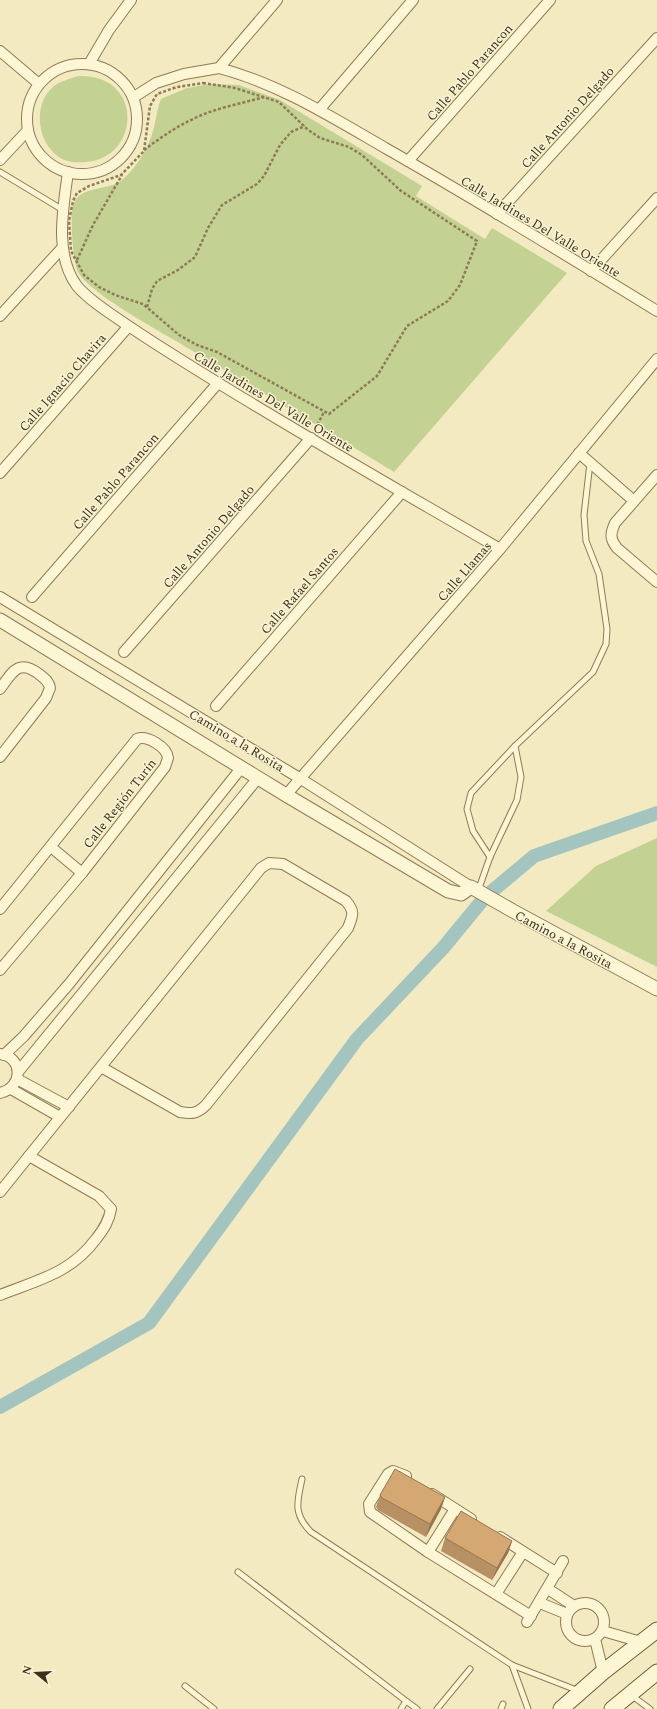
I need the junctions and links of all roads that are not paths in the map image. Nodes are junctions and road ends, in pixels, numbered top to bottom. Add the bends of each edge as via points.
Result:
1 (131, 0) edge
2 (277, 0) edge
3 (413, 0) edge
4 (550, 0) edge
5 (657, 38) edge
6 (0, 51) edge
7 (89, 64) junction
8 (219, 68) junction
9 (39, 84) junction
10 (134, 97) junction
11 (319, 110) junction
12 (28, 130) junction
13 (0, 160) edge
14 (408, 161) junction
15 (0, 172) edge
16 (68, 172) junction
17 (657, 198) edge
18 (63, 210) junction
19 (497, 214) junction
20 (62, 248) junction
21 (591, 271) junction
22 (657, 311) edge
23 (0, 316) edge
24 (128, 327) junction
25 (657, 359) edge
26 (218, 383) junction
27 (310, 438) junction
28 (579, 453) junction
29 (590, 463) junction
30 (0, 473) edge
31 (657, 475) edge
32 (402, 492) junction
33 (634, 502) junction
34 (500, 549) junction
35 (657, 582) edge
36 (0, 597) edge
37 (32, 597) dead end
38 (0, 620) edge
39 (124, 652) dead end
40 (0, 689) edge
41 (216, 706) dead end
42 (515, 746) junction
43 (0, 757) edge
44 (242, 767) junction
45 (258, 778) junction
46 (301, 779) junction
47 (286, 795) junction
48 (51, 847) junction
49 (490, 858) junction
50 (82, 873) junction
51 (479, 891) junction
52 (0, 909) edge
53 (122, 916) junction
54 (136, 928) junction
55 (0, 970) edge
56 (657, 989) edge
57 (2, 1055) edge
58 (101, 1067) junction
59 (18, 1075) junction
60 (11, 1089) junction
61 (0, 1093) edge
62 (69, 1107) junction
63 (60, 1118) junction
64 (29, 1156) junction
65 (0, 1192) edge
66 (0, 1295) edge
67 (302, 1479) dead end
68 (455, 1509) junction
69 (480, 1525) edge
70 (492, 1533) edge
71 (428, 1552) junction
72 (523, 1552) junction
73 (563, 1561) dead end
74 (238, 1572) dead end
75 (557, 1573) junction
76 (548, 1589) junction
77 (496, 1594) junction
78 (540, 1603) junction
79 (574, 1606) junction
80 (567, 1614) junction
81 (657, 1630) edge
82 (603, 1631) junction
83 (595, 1639) junction
84 (641, 1642) junction
85 (512, 1665) junction
86 (470, 1669) dead end
87 (603, 1672) junction
88 (657, 1672) edge
89 (185, 1686) dead end
90 (580, 1691) junction
91 (629, 1694) junction
92 (406, 1701) junction
93 (214, 1709) edge
94 (401, 1709) edge
95 (417, 1709) edge
96 (437, 1709) edge
97 (528, 1709) edge
98 (561, 1709) edge
99 (612, 1709) edge
100 (650, 1709) edge

1 - 7 street
2 - 8 street
3 - 11 street
4 - 14 street, Calle Pablo Parancon
5 - 19 street, Calle Antonio Delgado
6 - 9 street
7 - 9 street via 75,64 62,68 49,74
7 - 10 street via 103,67 116,74
8 - 10 street via 184,74 156,83
8 - 11 street, Calle Jardines Del Valle Oriente via 244,74
9 - 12 street via 31,98 27,114
10 - 16 street via 138,115 136,132 129,148 118,162 103,170 86,174
11 - 14 street, Calle Jardines Del Valle Oriente
12 - 13 street
12 - 16 street via 41,156 52,165
14 - 19 street, Calle Jardines Del Valle Oriente
15 - 18 lane
16 - 18 street, Calle Jardines Del Valle Oriente
17 - 21 street
18 - 20 street, Calle Jardines Del Valle Oriente
19 - 21 street, Calle Jardines Del Valle Oriente
20 - 23 street
20 - 24 street, Calle Jardines Del Valle Oriente via 69,272 77,286 88,298
21 - 22 street, Calle Jardines Del Valle Oriente
24 - 26 street, Calle Jardines Del Valle Oriente
24 - 30 street, Calle Ignacio Chavira
25 - 28 street, Calle Llamas
26 - 27 street, Calle Jardines Del Valle Oriente
26 - 37 street, Calle Pablo Parancon
27 - 32 street, Calle Jardines Del Valle Oriente
27 - 39 street, Calle Antonio Delgado
28 - 29 street
28 - 34 street, Calle Llamas
29 - 33 street
29 - 42 lane via 584,515 586,541 599,574 607,629 606,644 593,672
31 - 33 street
32 - 34 street, Calle Jardines Del Valle Oriente
32 - 41 street, Calle Rafael Santos
33 - 35 street via 614,523 612,542
34 - 46 street, Calle Llamas
36 - 46 street, Camino a la Rosita
38 - 44 street, Camino a la Rosita
40 - 43 street via 13,672 25,666 46,680 50,688 46,698
42 - 49 lane via 521,777 517,800
42 - 49 lane via 471,793 467,809 473,831
44 - 45 street, Camino a la Rosita
44 - 53 street
45 - 47 street, Camino a la Rosita
45 - 54 street
46 - 47 street, Calle Llamas
46 - 51 street, Camino a la Rosita
47 - 51 street, Camino a la Rosita via 448,891 461,894
48 - 50 street
48 - 50 street, Calle Región Turín via 137,739 149,739 165,751 168,758 165,767
48 - 52 street, Calle Región Turín
49 - 51 lane
50 - 55 street, Calle Región Turín
51 - 56 street, Camino a la Rosita
53 - 54 street
53 - 57 street via 64,990 24,1036
54 - 59 street
57 - 59 street via 11,1058
58 - 58 street via 180,1112 200,1112 348,928 352,909 346,901 283,864 269,862
58 - 62 street
59 - 60 street
59 - 62 street
60 - 61 street
60 - 63 street
62 - 63 street
63 - 64 street
64 - 65 street
64 - 66 street via 99,1196 111,1209 109,1218 87,1252 76,1262
67 - 85 lane via 297,1511 302,1523 311,1532
68 - 69 street
68 - 71 street
68 - 71 street via 402,1474 393,1471 388,1474 369,1504 368,1508 374,1516
70 - 72 street
71 - 77 street
72 - 75 street
72 - 77 street
73 - 75 street
74 - 92 lane
75 - 76 street
76 - 78 street
76 - 79 street
77 - 78 street via 529,1619
78 - 80 street
79 - 80 street
79 - 82 street via 585,1603 596,1606 603,1614
80 - 83 street via 566,1625 570,1635 585,1642
81 - 84 main road
82 - 83 street
82 - 84 street
83 - 87 street
84 - 87 main road
85 - 90 lane
85 - 97 lane
86 - 96 lane
87 - 90 main road
88 - 91 main road
89 - 93 lane
90 - 98 main road
91 - 99 main road
91 - 100 lane
92 - 94 lane
92 - 95 lane

